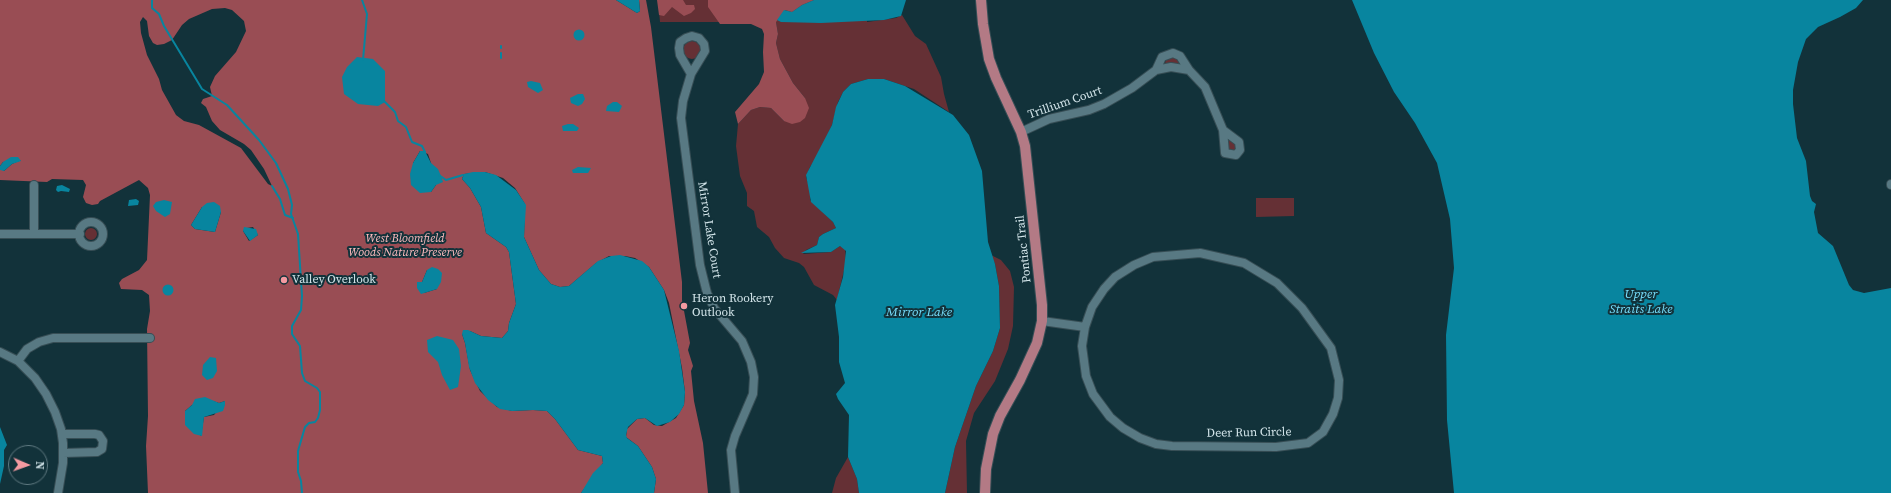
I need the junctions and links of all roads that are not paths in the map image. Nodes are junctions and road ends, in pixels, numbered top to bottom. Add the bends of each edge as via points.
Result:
1 (981, 0) edge
2 (1156, 70) junction
3 (1189, 70) junction
4 (691, 74) dead end
5 (1223, 130) dead end
6 (1021, 132) junction
7 (34, 185) dead end
8 (0, 234) edge
9 (34, 234) junction
10 (80, 234) dead end
11 (1042, 322) junction
12 (1085, 327) junction
13 (150, 338) dead end
14 (0, 352) edge
15 (18, 361) junction
16 (62, 434) junction
17 (63, 453) junction
18 (58, 493) edge
19 (735, 493) edge
20 (985, 493) edge

1 - 6 main road, Pontiac Trail via 982,24 989,59
2 - 3 street, Trillium Court via 1171,66
2 - 3 street, Trillium Court via 1162,57 1173,53 1180,56
2 - 6 street, Trillium Court via 1104,104 1083,112 1049,119
3 - 5 street, Trillium Court via 1205,87
4 - 19 street, Mirror Lake Court via 681,118 700,264 714,308 742,341 754,377 752,394 732,450
6 - 11 main road, Pontiac Trail via 1032,197
7 - 9 street
8 - 9 street
9 - 10 street
11 - 12 street
11 - 20 main road, Pontiac Trail via 1037,343 993,434 986,468
12 - 12 street, Deer Run Circle via 1092,307 1115,277 1153,257 1200,253 1244,263 1277,283 1302,308 1331,348 1339,380 1338,398 1333,414 1323,432 1308,444 1276,447 1156,444 1123,428 1110,417 1093,394 1083,359
13 - 15 street via 53,338 27,349
14 - 15 street
15 - 16 street via 46,394
16 - 17 street
16 - 17 street via 95,434 103,441 102,449 97,452
17 - 18 street

